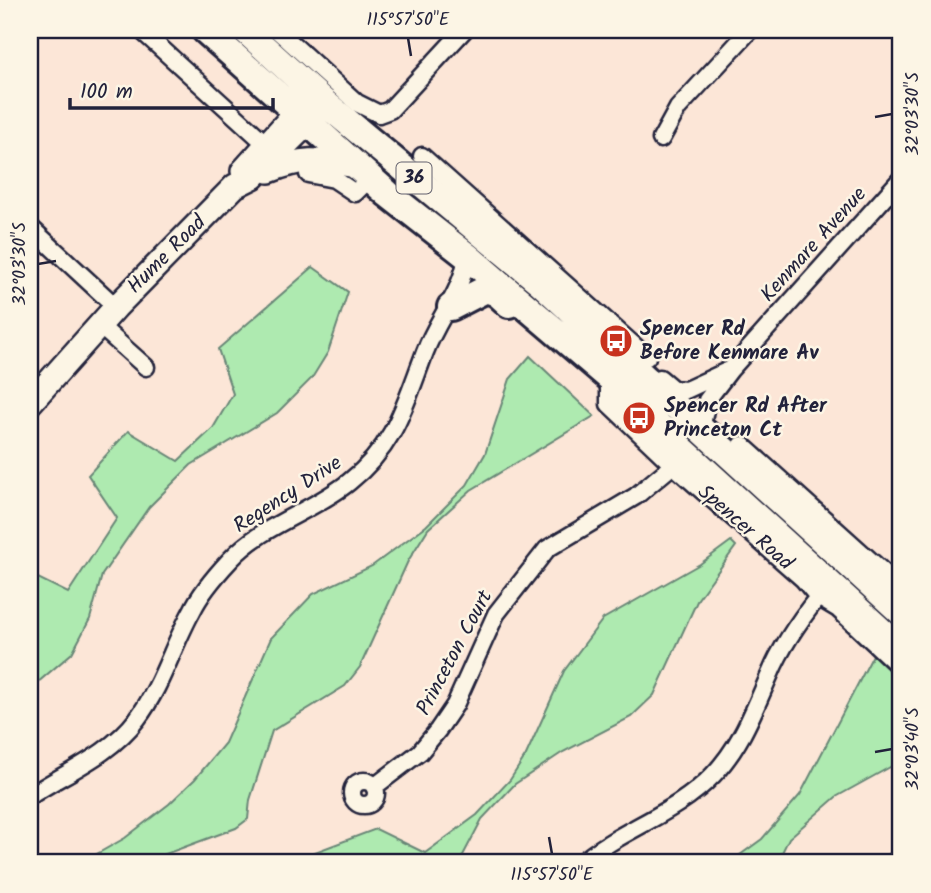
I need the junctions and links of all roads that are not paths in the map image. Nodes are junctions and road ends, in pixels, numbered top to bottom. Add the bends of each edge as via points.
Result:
1 (141, 30) edge
2 (205, 30) edge
3 (245, 30) edge
4 (277, 30) edge
5 (464, 30) edge
6 (750, 30) edge
7 (320, 98) junction
8 (380, 114) junction
9 (302, 118) junction
10 (660, 139) dead end
11 (266, 144) junction
12 (376, 145) junction
13 (422, 156) dead end
14 (363, 172) junction
15 (308, 174) dead end
16 (901, 179) edge
17 (244, 182) junction
18 (30, 227) edge
19 (477, 273) junction
20 (576, 304) junction
21 (116, 307) junction
22 (451, 307) junction
23 (99, 325) junction
24 (626, 364) junction
25 (146, 367) dead end
26 (730, 370) junction
27 (30, 403) edge
28 (701, 430) junction
29 (742, 444) dead end
30 (678, 458) junction
31 (773, 484) junction
32 (901, 588) edge
33 (818, 597) junction
34 (901, 612) edge
35 (901, 649) edge
36 (901, 668) edge
37 (374, 787) dead end
38 (30, 796) edge
39 (901, 858) edge
40 (581, 863) edge
41 (893, 863) edge

1 - 11 street
2 - 9 main road, Spencer Road / 36
3 - 7 main road, Spencer Road / 36
4 - 8 street via 357,103
5 - 8 street via 390,110
6 - 10 street via 678,108
7 - 9 street, Hume Road
7 - 12 main road, Spencer Road / 36
8 - 12 street
9 - 11 street, Hume Road
9 - 14 main road, Spencer Road / 36
9 - 17 street, Hume Road
11 - 17 street, Hume Road via 247,163
12 - 19 main road via 391,168 476,239 486,257
12 - 20 main road, Spencer Road / 36 via 540,282
13 - 20 street, Spencer Road
14 - 15 street via 355,193 334,179
14 - 17 street, Hume Road via 313,158 293,160
14 - 19 main road, Spencer Road / 36
16 - 26 street, Kenmare Avenue
17 - 21 street, Hume Road
18 - 21 street
19 - 22 main road
19 - 22 street, Regency Drive via 464,280
19 - 24 main road, Spencer Road / 36 via 589,360
20 - 24 main road, Spencer Road / 36
20 - 30 main road via 564,326 670,423
21 - 23 street, Hume Road
22 - 38 street, Regency Drive via 425,350 388,444 349,483 257,536 232,558 192,610 168,666 136,720 118,740
23 - 25 street
23 - 27 street, Hume Road
24 - 26 street, Kenmare Avenue via 646,365 673,389 685,390
24 - 28 main road, Spencer Road / 36
24 - 30 main road, Spencer Road / 36
26 - 28 street, Kenmare Avenue via 707,400
28 - 31 main road, Spencer Road / 36
29 - 31 street, Spencer Road
30 - 33 street, Spencer Road
30 - 35 main road, Spencer Road / 36
30 - 37 street, Princeton Court via 636,496 547,550 496,614 455,705 438,730 420,752
31 - 32 street, Spencer Road
31 - 34 main road, Spencer Road / 36
33 - 36 street, Spencer Road via 838,609
33 - 40 street via 792,631 743,735 712,776 667,811
39 - 41 street

